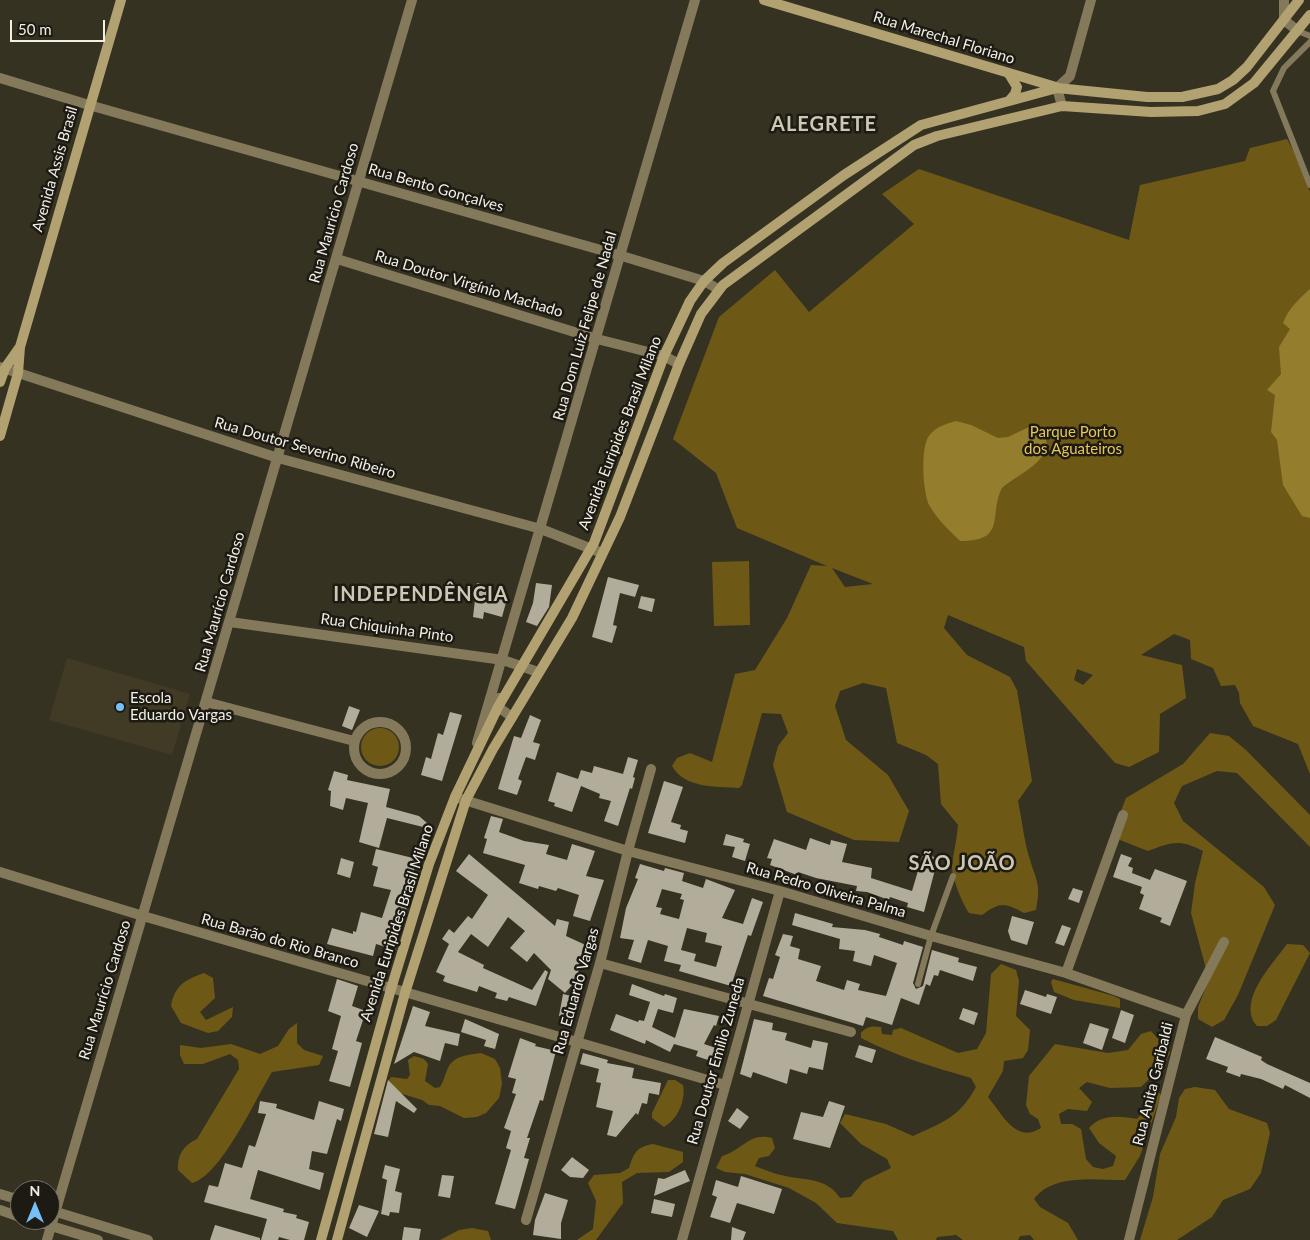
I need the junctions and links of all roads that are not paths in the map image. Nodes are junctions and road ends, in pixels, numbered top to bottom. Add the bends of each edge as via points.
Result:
1 (121, 0) edge
2 (412, 0) edge
3 (695, 0) edge
4 (764, 0) edge
5 (1091, 0) edge
6 (1284, 0) edge
7 (1299, 0) edge
8 (1310, 15) edge
9 (1284, 20) junction
10 (1298, 31) junction
11 (1310, 36) edge
12 (1310, 42) edge
13 (1009, 74) junction
14 (0, 78) edge
15 (1057, 88) junction
16 (1008, 101) junction
17 (89, 105) junction
18 (1062, 106) junction
19 (360, 182) junction
20 (1310, 185) edge
21 (804, 205) junction
22 (814, 218) junction
23 (622, 256) junction
24 (337, 259) junction
25 (704, 281) junction
26 (718, 289) junction
27 (597, 339) junction
28 (20, 347) junction
29 (664, 356) junction
30 (679, 364) junction
31 (2, 367) edge
32 (18, 373) junction
33 (0, 382) edge
34 (0, 436) edge
35 (278, 458) junction
36 (542, 529) junction
37 (591, 548) junction
38 (602, 553) junction
39 (230, 622) junction
40 (503, 660) junction
41 (524, 666) junction
42 (538, 672) junction
43 (206, 702) junction
44 (498, 706) junction
45 (512, 717) junction
46 (354, 741) junction
47 (469, 769) junction
48 (651, 769) dead end
49 (455, 797) junction
50 (466, 800) junction
51 (1123, 815) dead end
52 (628, 850) junction
53 (0, 872) edge
54 (953, 876) dead end
55 (780, 891) junction
56 (143, 916) junction
57 (931, 936) junction
58 (1224, 942) dead end
59 (600, 963) junction
60 (1066, 973) junction
61 (918, 984) dead end
62 (391, 989) junction
63 (405, 993) junction
64 (748, 1002) junction
65 (1186, 1015) junction
66 (851, 1032) dead end
67 (577, 1044) junction
68 (725, 1086) junction
69 (349, 1140) junction
70 (364, 1143) junction
71 (60, 1184) edge
72 (60, 1212) edge
73 (526, 1220) dead end
74 (60, 1229) edge
75 (98, 1240) edge
76 (148, 1240) edge
77 (321, 1240) edge
78 (337, 1240) edge
79 (682, 1240) edge
80 (1129, 1240) edge

1 - 17 main road, Avenida Assis Brasil
2 - 19 street, Rua Maurício Cardoso
3 - 23 street, Rua Dom Luiz Felipe de Nadal
4 - 13 main road, Rua Marechal Floriano
5 - 15 street via 1070,76
6 - 9 street
7 - 9 main road, Avenida Euripides Brasil Milano
8 - 10 main road, Avenida Euripides Brasil Milano
9 - 10 street
9 - 15 main road, Avenida Euripides Brasil Milano via 1247,67 1218,89 1182,97 1147,97
10 - 11 lane
10 - 18 main road, Avenida Euripides Brasil Milano via 1254,83 1225,104 1198,111 1152,112
12 - 20 lane via 1284,68 1273,92
13 - 15 main road, Rua Marechal Floriano
13 - 16 main road via 1017,87 1016,94
14 - 17 street, Rua Bento Gonçalves
15 - 16 main road, Avenida Euripides Brasil Milano
15 - 18 street
16 - 21 main road, Avenida Euripides Brasil Milano via 921,125
17 - 19 street, Rua Bento Gonçalves
17 - 28 main road, Avenida Assis Brasil
18 - 22 main road, Avenida Euripides Brasil Milano via 937,136 914,145
19 - 23 street, Rua Bento Gonçalves
19 - 24 street, Rua Maurício Cardoso
21 - 22 main road
21 - 25 main road, Avenida Euripides Brasil Milano via 723,263
22 - 26 main road, Avenida Euripides Brasil Milano
23 - 25 street, Rua Bento Gonçalves
23 - 27 street, Rua Dom Luiz Felipe de Nadal
24 - 27 street, Rua Doutor Virgínio Machado
24 - 35 street, Rua Maurício Cardoso
25 - 26 street, Rua Bento Gonçalves
25 - 29 main road, Avenida Euripides Brasil Milano via 690,301
26 - 30 main road, Avenida Euripides Brasil Milano via 700,314
27 - 29 street, Rua Doutor Virgínio Machado
27 - 36 street, Rua Dom Luiz Felipe de Nadal
28 - 31 main road, Avenida Assis Brasil
28 - 32 main road, Avenida Assis Brasil
29 - 30 street, Rua Doutor Virgínio Machado
29 - 37 main road, Avenida Euripides Brasil Milano
30 - 38 main road, Avenida Euripides Brasil Milano via 620,517
31 - 32 street, Rua Doutor Severino Ribeiro
31 - 33 main road, Avenida Assis Brasil
32 - 34 main road, Avenida Assis Brasil
32 - 35 street, Rua Doutor Severino Ribeiro
35 - 36 street, Rua Doutor Severino Ribeiro
35 - 39 street, Rua Maurício Cardoso
36 - 37 street, Rua Doutor Severino Ribeiro
36 - 40 street, Rua Dom Luiz Felipe de Nadal
37 - 38 street, Rua Doutor Severino Ribeiro
37 - 41 main road, Avenida Euripides Brasil Milano
38 - 42 main road, Avenida Euripides Brasil Milano via 572,618
39 - 40 street, Rua Chiquinha Pinto
39 - 43 street, Rua Maurício Cardoso
40 - 41 street, Rua Chiquinha Pinto
40 - 44 street, Rua Dom Luiz Felipe de Nadal
40 - 47 street, Rua Dom Luiz Felipe de Nadal
41 - 42 street, Rua Chiquinha Pinto
41 - 44 main road, Avenida Euripides Brasil Milano
42 - 45 main road, Avenida Euripides Brasil Milano
43 - 46 street
43 - 56 street, Rua Maurício Cardoso
44 - 45 street
44 - 47 main road, Avenida Euripides Brasil Milano
45 - 50 main road, Avenida Euripides Brasil Milano
46 - 46 street via 355,758 375,774 392,772 404,760 403,734 381,721 364,726
47 - 49 main road, Avenida Euripides Brasil Milano
48 - 52 street, Rua Eduardo Vargas
49 - 50 street, Rua Pedro Oliveira Palma
49 - 62 main road, Avenida Euripides Brasil Milano via 429,864
50 - 52 street, Rua Pedro Oliveira Palma
50 - 63 main road, Avenida Euripides Brasil Milano
51 - 60 street
52 - 55 street, Rua Pedro Oliveira Palma
52 - 59 street, Rua Eduardo Vargas
53 - 56 street, Rua Barão do Rio Branco
54 - 57 lane
55 - 57 street, Rua Pedro Oliveira Palma
55 - 64 street, Rua Doutor Emilio Zuneda
56 - 62 street, Rua Barão do Rio Branco
56 - 71 street, Rua Maurício Cardoso
57 - 60 street, Rua Pedro Oliveira Palma
57 - 61 lane
58 - 65 street, Rua Anita Garibaldi
59 - 64 street
59 - 67 street, Rua Eduardo Vargas
60 - 65 street, Rua Pedro Oliveira Palma
62 - 63 street, Rua Barão do Rio Branco
62 - 69 main road, Avenida Euripides Brasil Milano
63 - 67 street, Rua Barão do Rio Branco
63 - 70 main road, Avenida Euripides Brasil Milano
64 - 66 street
64 - 68 street, Rua Doutor Emilio Zuneda
65 - 80 street, Rua Anita Garibaldi
67 - 68 street, Rua Barão do Rio Branco
67 - 73 street, Rua Eduardo Vargas
68 - 79 street, Rua Doutor Emilio Zuneda
69 - 70 main road
69 - 77 main road, Avenida Euripides Brasil Milano
70 - 78 main road, Avenida Euripides Brasil Milano
72 - 76 street
74 - 75 street

